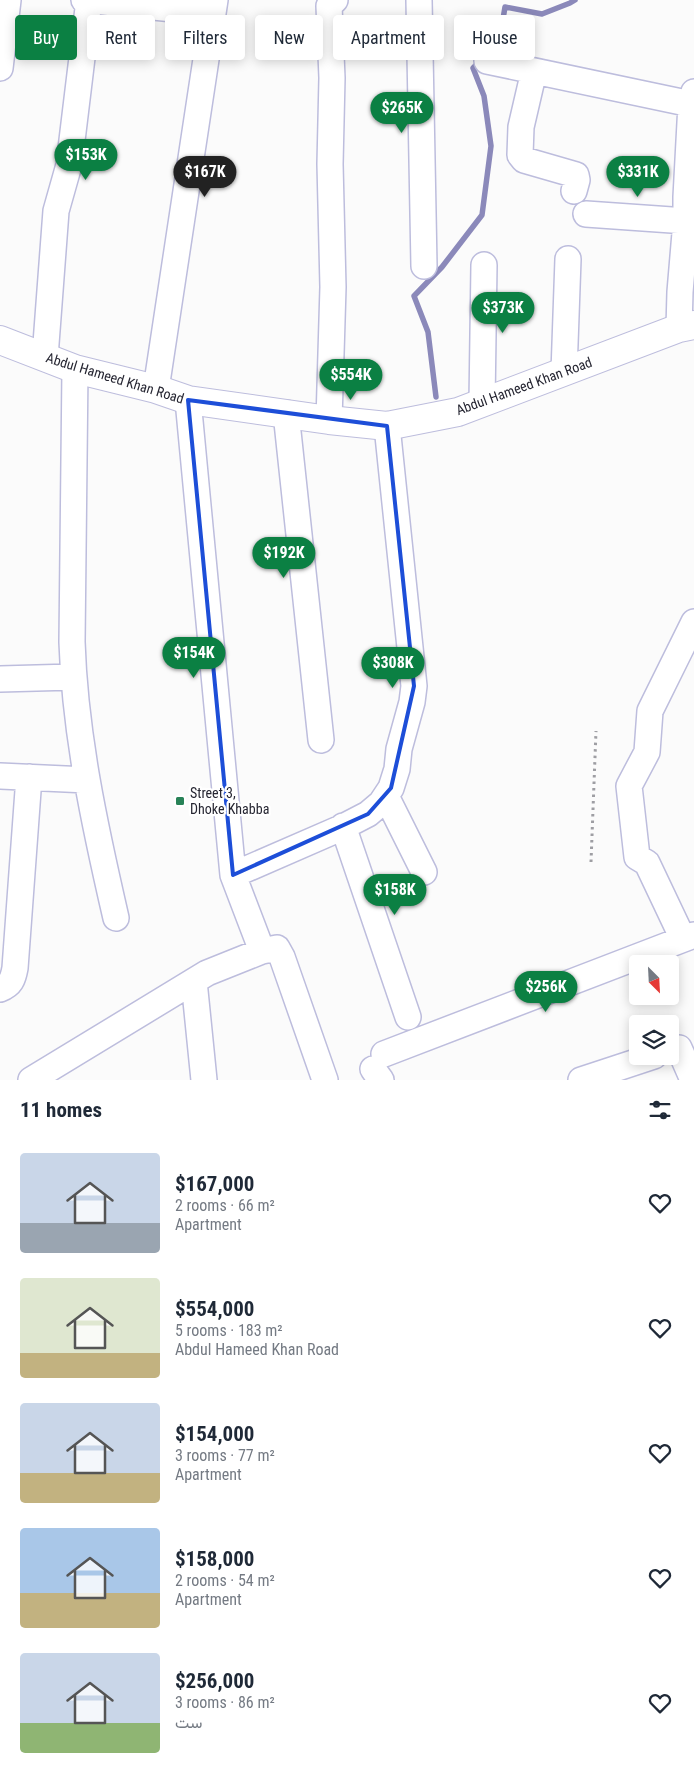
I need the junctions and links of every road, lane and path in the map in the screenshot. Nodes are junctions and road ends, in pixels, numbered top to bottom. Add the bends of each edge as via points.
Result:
1 (8, 0) edge
2 (87, 0) edge
3 (335, 0) edge
4 (419, 0) edge
5 (214, 6) edge
6 (487, 61) dead end
7 (0, 68) edge
8 (534, 71) junction
9 (693, 98) edge
10 (574, 191) dead end
11 (586, 214) dead end
12 (686, 221) junction
13 (568, 258) dead end
14 (484, 265) dead end
15 (424, 266) dead end
16 (687, 327) edge
17 (1, 345) edge
18 (44, 357) junction
19 (75, 369) junction
20 (564, 372) junction
21 (156, 389) junction
22 (188, 400) junction
23 (482, 402) junction
24 (286, 413) junction
25 (329, 420) junction
26 (387, 426) junction
27 (694, 622) edge
28 (73, 676) junction
29 (0, 679) edge
30 (596, 731) dead end
31 (321, 740) dead end
32 (0, 776) edge
33 (29, 777) junction
34 (87, 780) junction
35 (386, 796) junction
36 (343, 826) junction
37 (591, 862) dead end
38 (424, 872) dead end
39 (233, 875) junction
40 (116, 918) dead end
41 (688, 937) edge
42 (262, 951) junction
43 (194, 982) junction
44 (0, 989) edge
45 (408, 1018) dead end
46 (681, 1047) edge
47 (629, 1064) edge
48 (379, 1067) edge
49 (31, 1080) edge
50 (204, 1080) edge
51 (325, 1080) edge
52 (581, 1080) edge
53 (693, 1080) edge

1 - 7 street
2 - 5 street
2 - 18 street via 69,165 56,211
3 - 25 street via 329,6 333,286
4 - 15 street
5 - 21 street
6 - 8 street
8 - 9 street
8 - 10 street via 521,126 520,155 524,160 576,175
9 - 12 street
11 - 12 street
12 - 16 street via 680,292
13 - 20 street
14 - 23 street
16 - 20 main road, Abdul Hameed Khan Road
17 - 18 main road, Abdul Hameed Khan Road
18 - 19 main road, Abdul Hameed Khan Road
19 - 21 main road, Abdul Hameed Khan Road
19 - 28 street
20 - 23 main road, Abdul Hameed Khan Road
21 - 22 main road, Abdul Hameed Khan Road
22 - 24 main road, Abdul Hameed Khan Road
22 - 39 street
23 - 26 main road, Abdul Hameed Khan Road via 458,412
24 - 25 main road, Abdul Hameed Khan Road
24 - 31 street
25 - 26 main road, Abdul Hameed Khan Road
26 - 35 street via 414,686 397,769
27 - 41 street via 650,711 647,752 629,786 637,857 647,863
28 - 29 street
28 - 34 street
30 - 37 path
32 - 33 street
33 - 34 street
33 - 44 street via 15,968 8,986
34 - 40 street
35 - 36 street via 368,814
35 - 38 street
36 - 39 street
36 - 45 street
39 - 42 street
41 - 48 street
42 - 43 street via 207,973
42 - 51 street via 276,948 280,951
43 - 49 street
43 - 50 street
46 - 53 street
47 - 52 street

